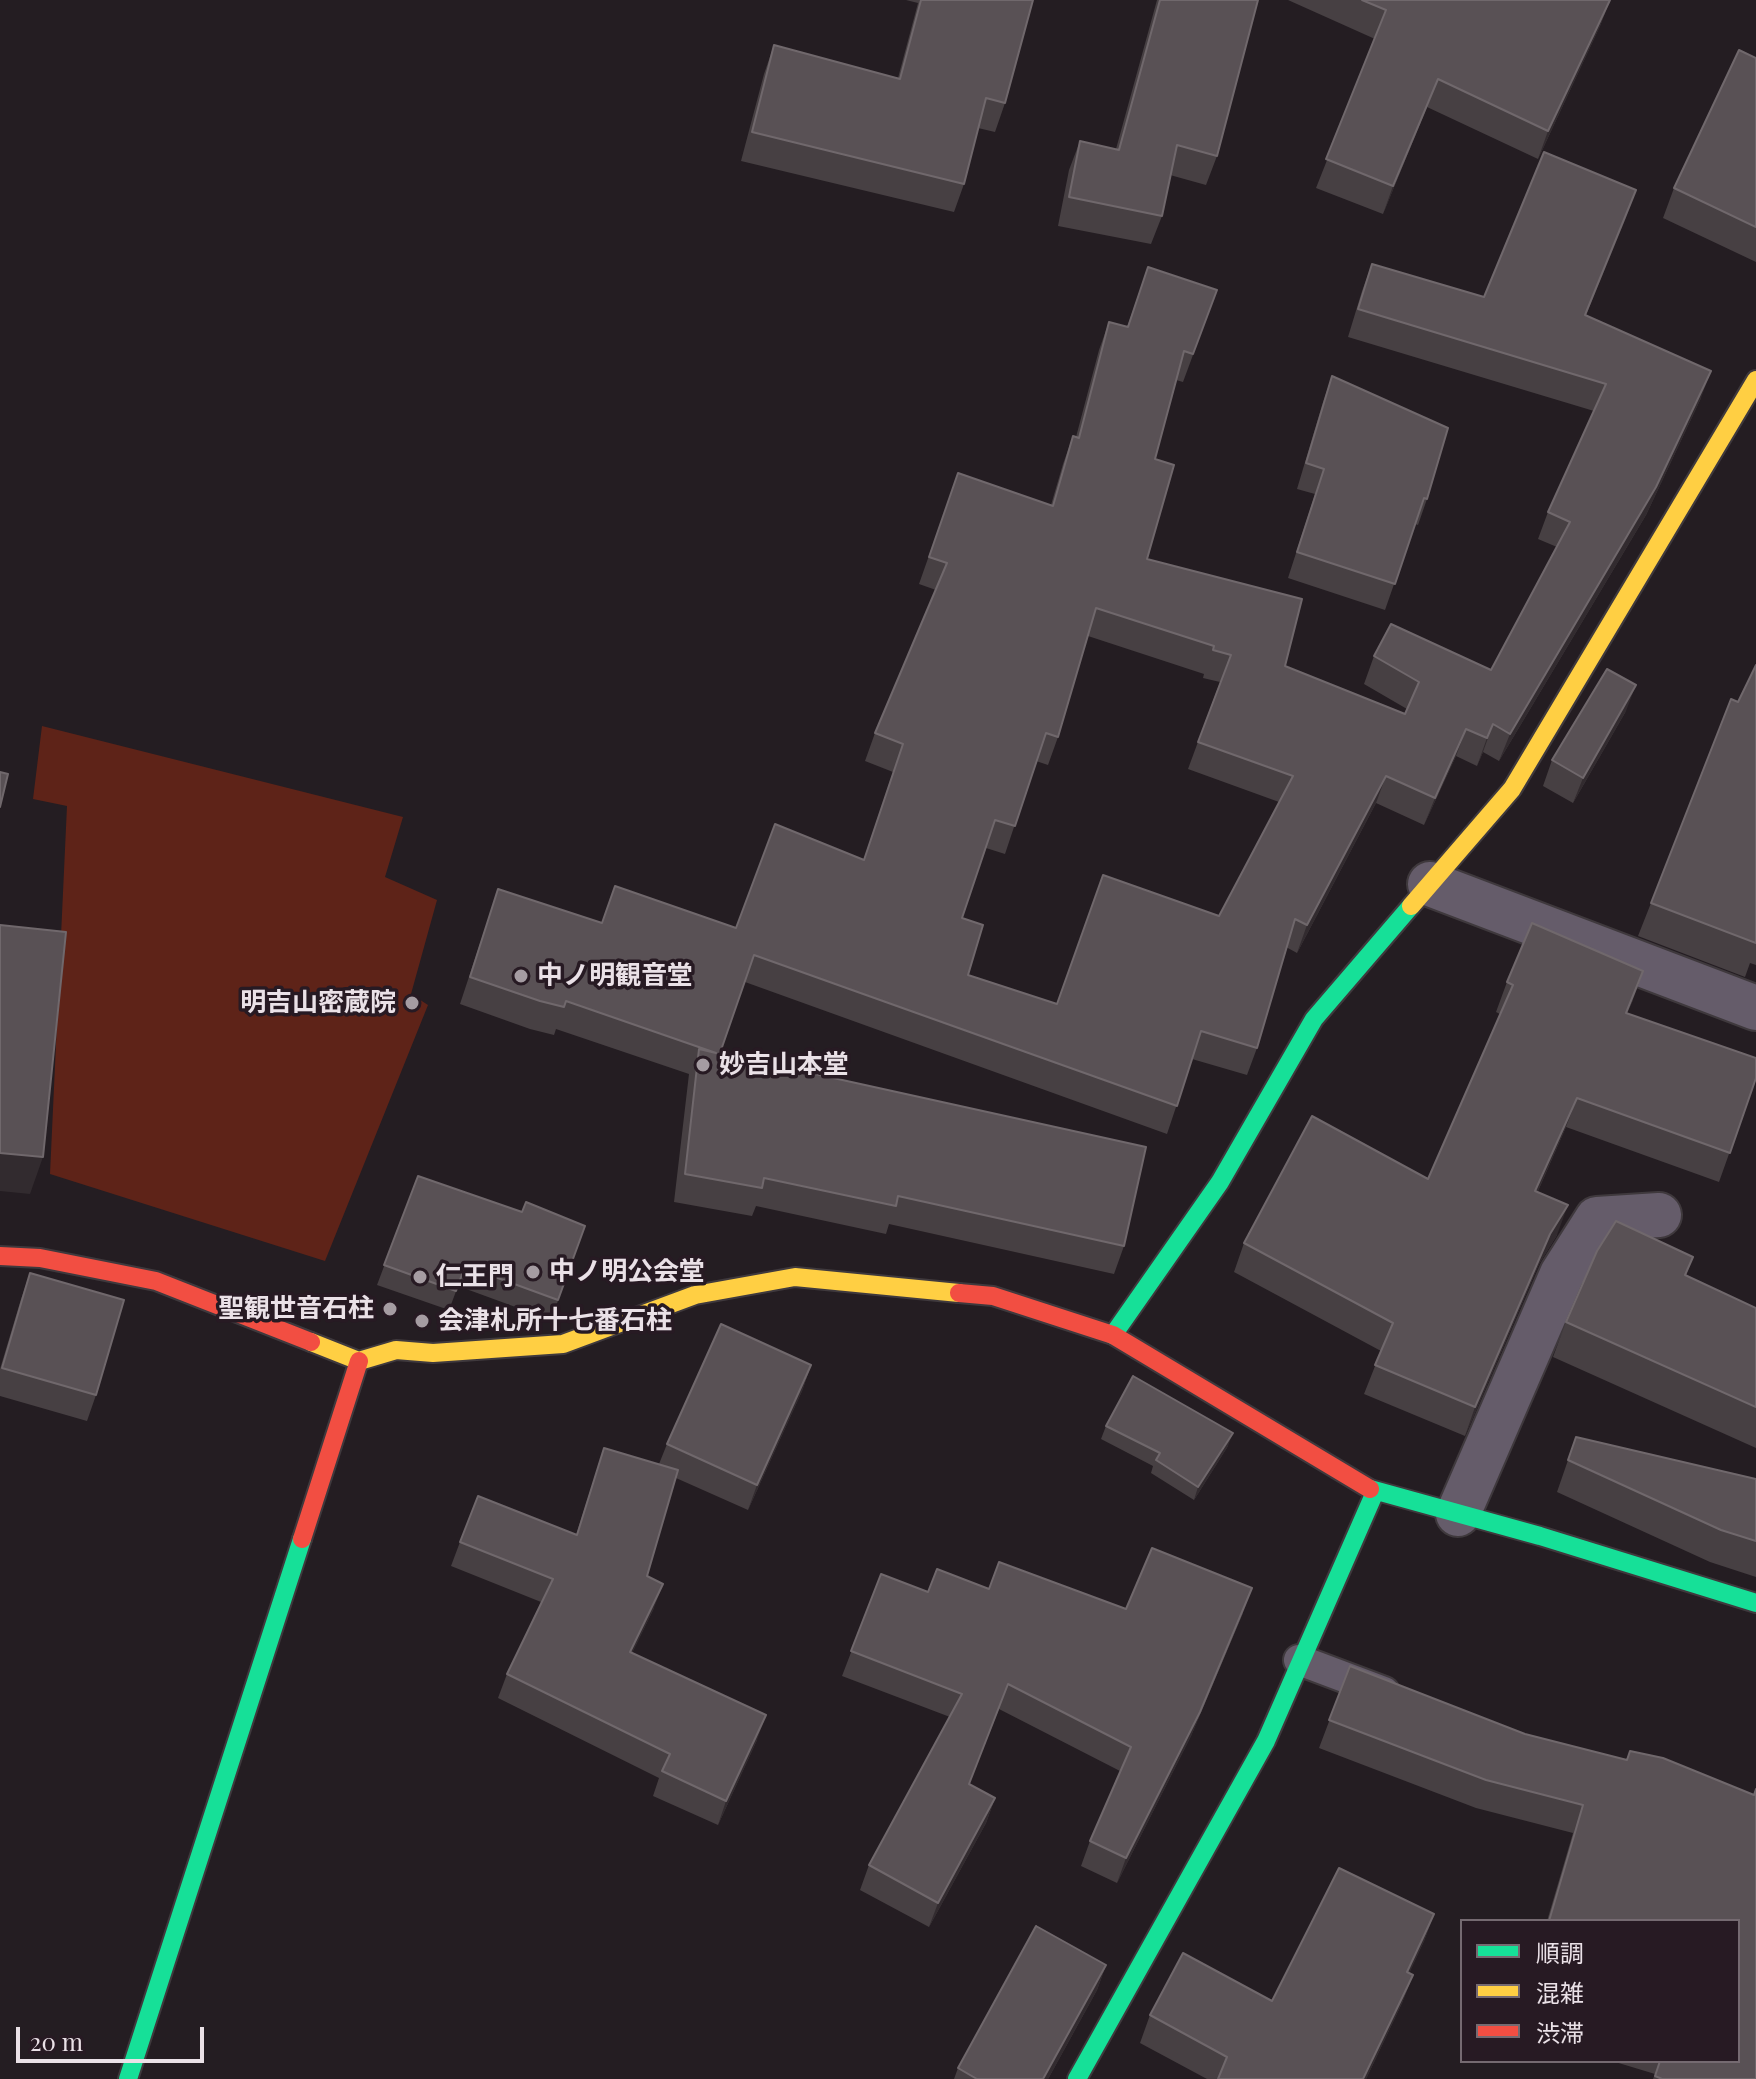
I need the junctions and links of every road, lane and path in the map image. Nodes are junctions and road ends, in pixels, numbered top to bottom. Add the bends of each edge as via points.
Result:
1 (1756, 380) edge
2 (1430, 884) junction
3 (1756, 1008) edge
4 (1659, 1215) dead end
5 (0, 1256) edge
6 (1113, 1335) junction
7 (359, 1361) junction
8 (1375, 1492) junction
9 (1458, 1514) junction
10 (1756, 1603) edge
11 (1299, 1660) junction
12 (1411, 1702) edge
13 (128, 2079) edge
14 (1077, 2079) edge

1 - 2 street via 1512,789
2 - 3 street
2 - 6 street via 1314,1019 1220,1182
4 - 9 street via 1597,1219 1562,1274
5 - 7 street via 40,1258 156,1281
6 - 7 street via 993,1296 795,1277 695,1295 563,1344 433,1353 396,1350
6 - 8 street
7 - 13 street
8 - 9 street
8 - 11 street
9 - 10 street
11 - 12 lane
11 - 14 street via 1266,1741

